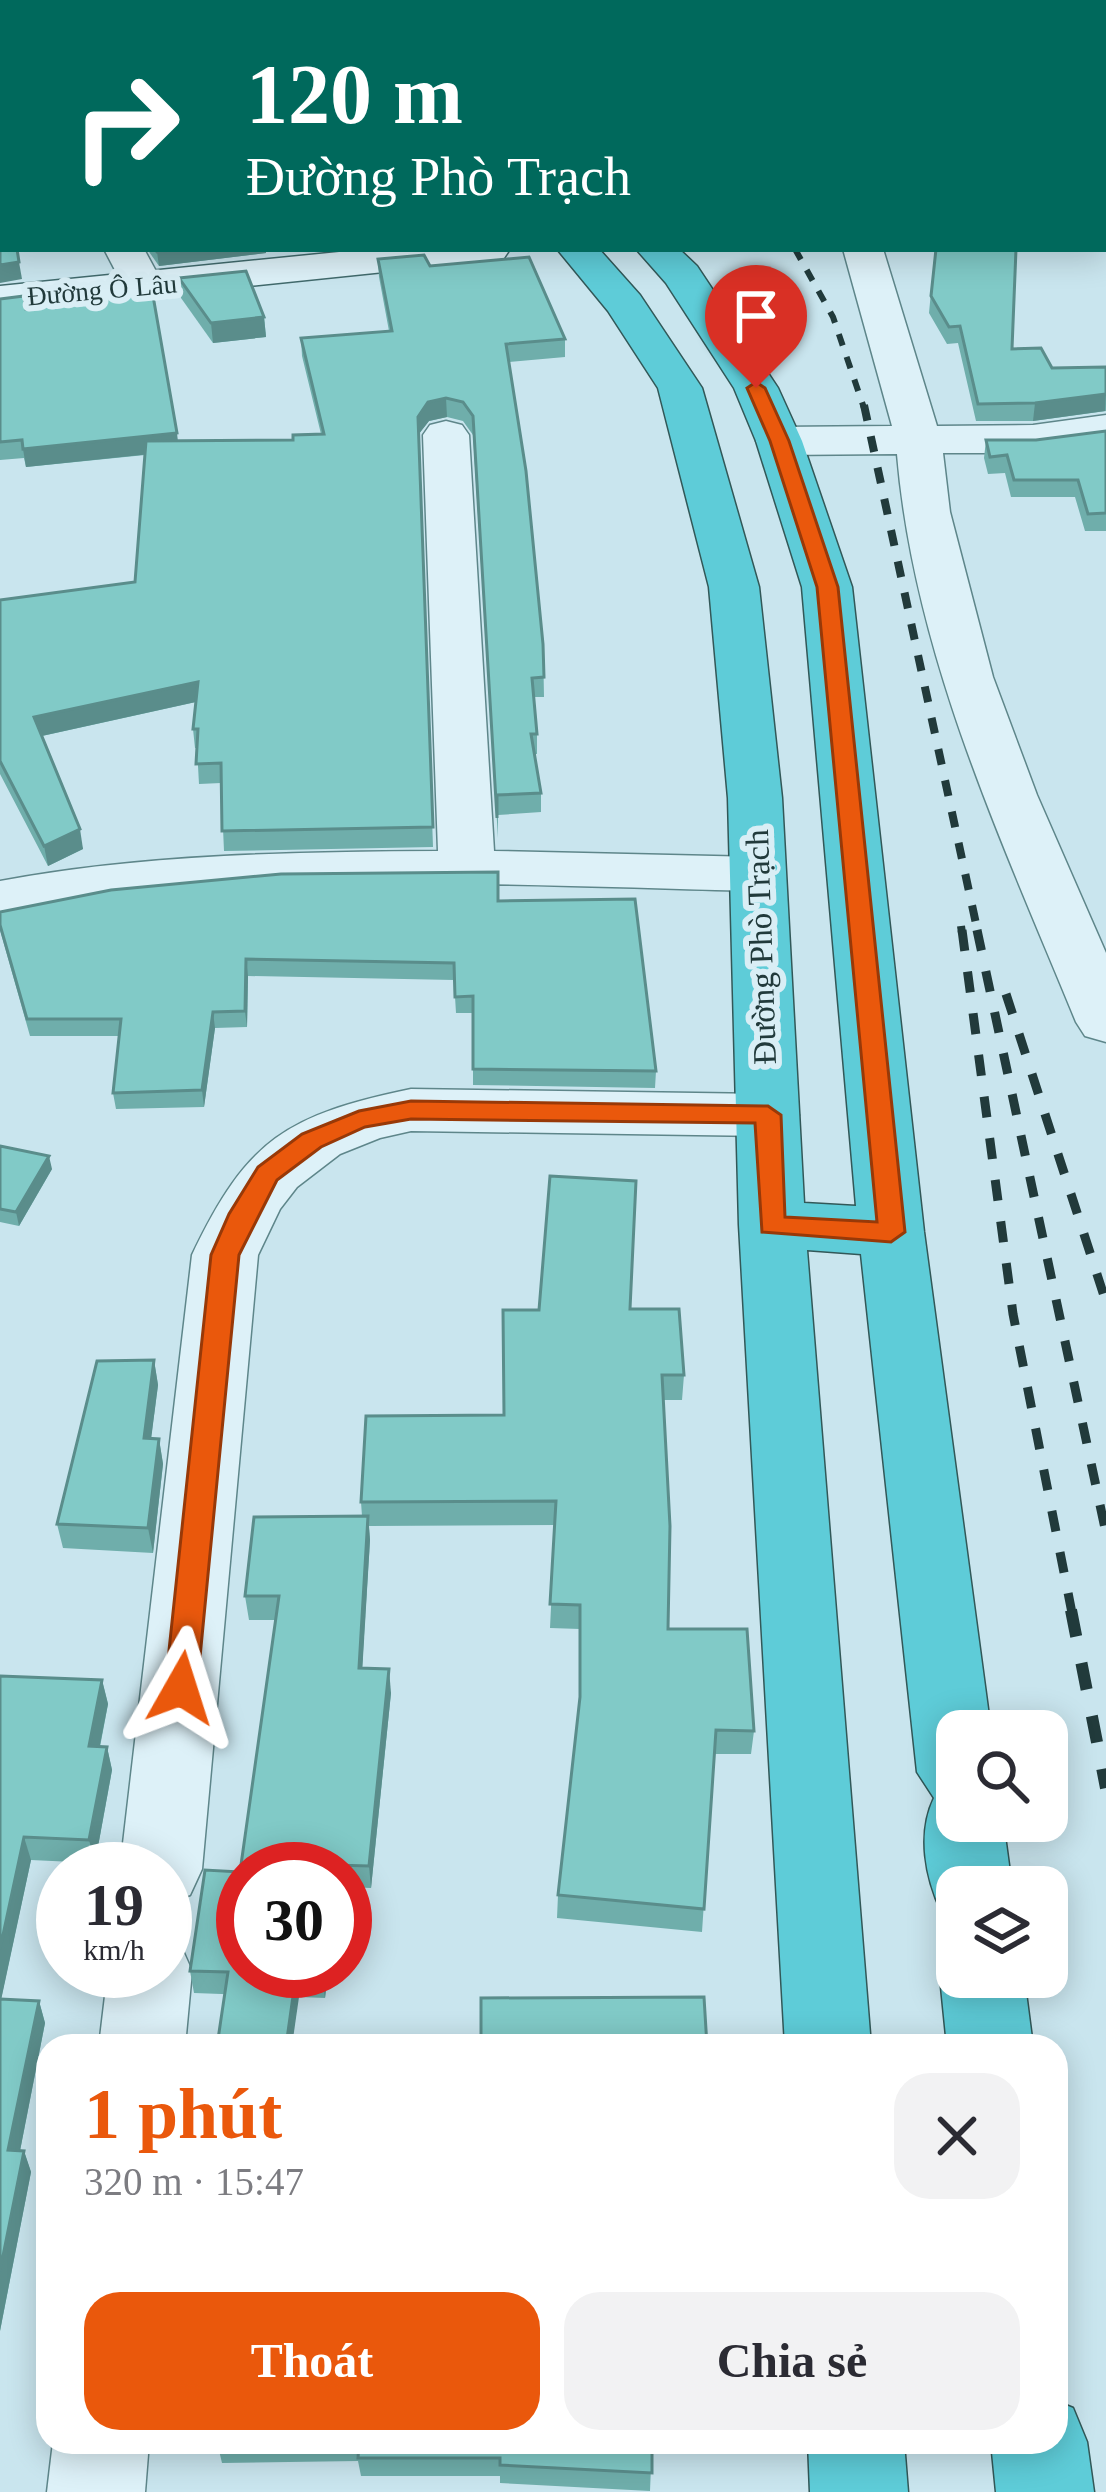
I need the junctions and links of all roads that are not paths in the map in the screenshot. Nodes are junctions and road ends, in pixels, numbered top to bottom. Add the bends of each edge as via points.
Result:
1 (126, 252) edge
2 (462, 252) edge
3 (580, 252) edge
4 (659, 252) edge
5 (864, 252) edge
6 (143, 286) junction
7 (0, 299) edge
8 (1106, 429) edge
9 (446, 435) dead end
10 (779, 441) junction
11 (920, 441) junction
12 (734, 587) junction
13 (827, 587) junction
14 (467, 866) junction
15 (758, 874) junction
16 (0, 899) edge
17 (1106, 1022) edge
18 (768, 1115) junction
19 (772, 1226) junction
20 (891, 1232) junction
21 (949, 1710) edge
22 (164, 1842) edge
23 (147, 1998) edge
24 (984, 1998) edge
25 (143, 2034) edge
26 (827, 2034) edge
27 (989, 2034) edge
28 (100, 2454) edge
29 (857, 2454) edge
30 (1040, 2454) edge
31 (96, 2492) edge
32 (860, 2492) edge
33 (1045, 2492) edge

1 - 6 street
2 - 6 street, Đường Ô Lâu
3 - 12 highway, Đường Phò Trạch via 680,388
4 - 10 highway via 756,388
5 - 11 street
6 - 7 street, Đường Ô Lâu
8 - 11 street
9 - 14 street
10 - 11 street
10 - 13 highway
11 - 17 street via 926,512 968,676
12 - 13 highway
12 - 15 highway, Đường Phò Trạch
13 - 20 highway
14 - 15 street
14 - 16 street via 116,879
15 - 18 highway, Đường Phò Trạch
18 - 19 highway, Đường Phò Trạch
18 - 22 street via 411,1110 343,1126 268,1174 225,1255
19 - 20 highway
19 - 26 highway, Đường Phò Trạch
20 - 21 highway
23 - 25 street
24 - 27 highway
28 - 31 street
29 - 32 highway
30 - 33 highway

